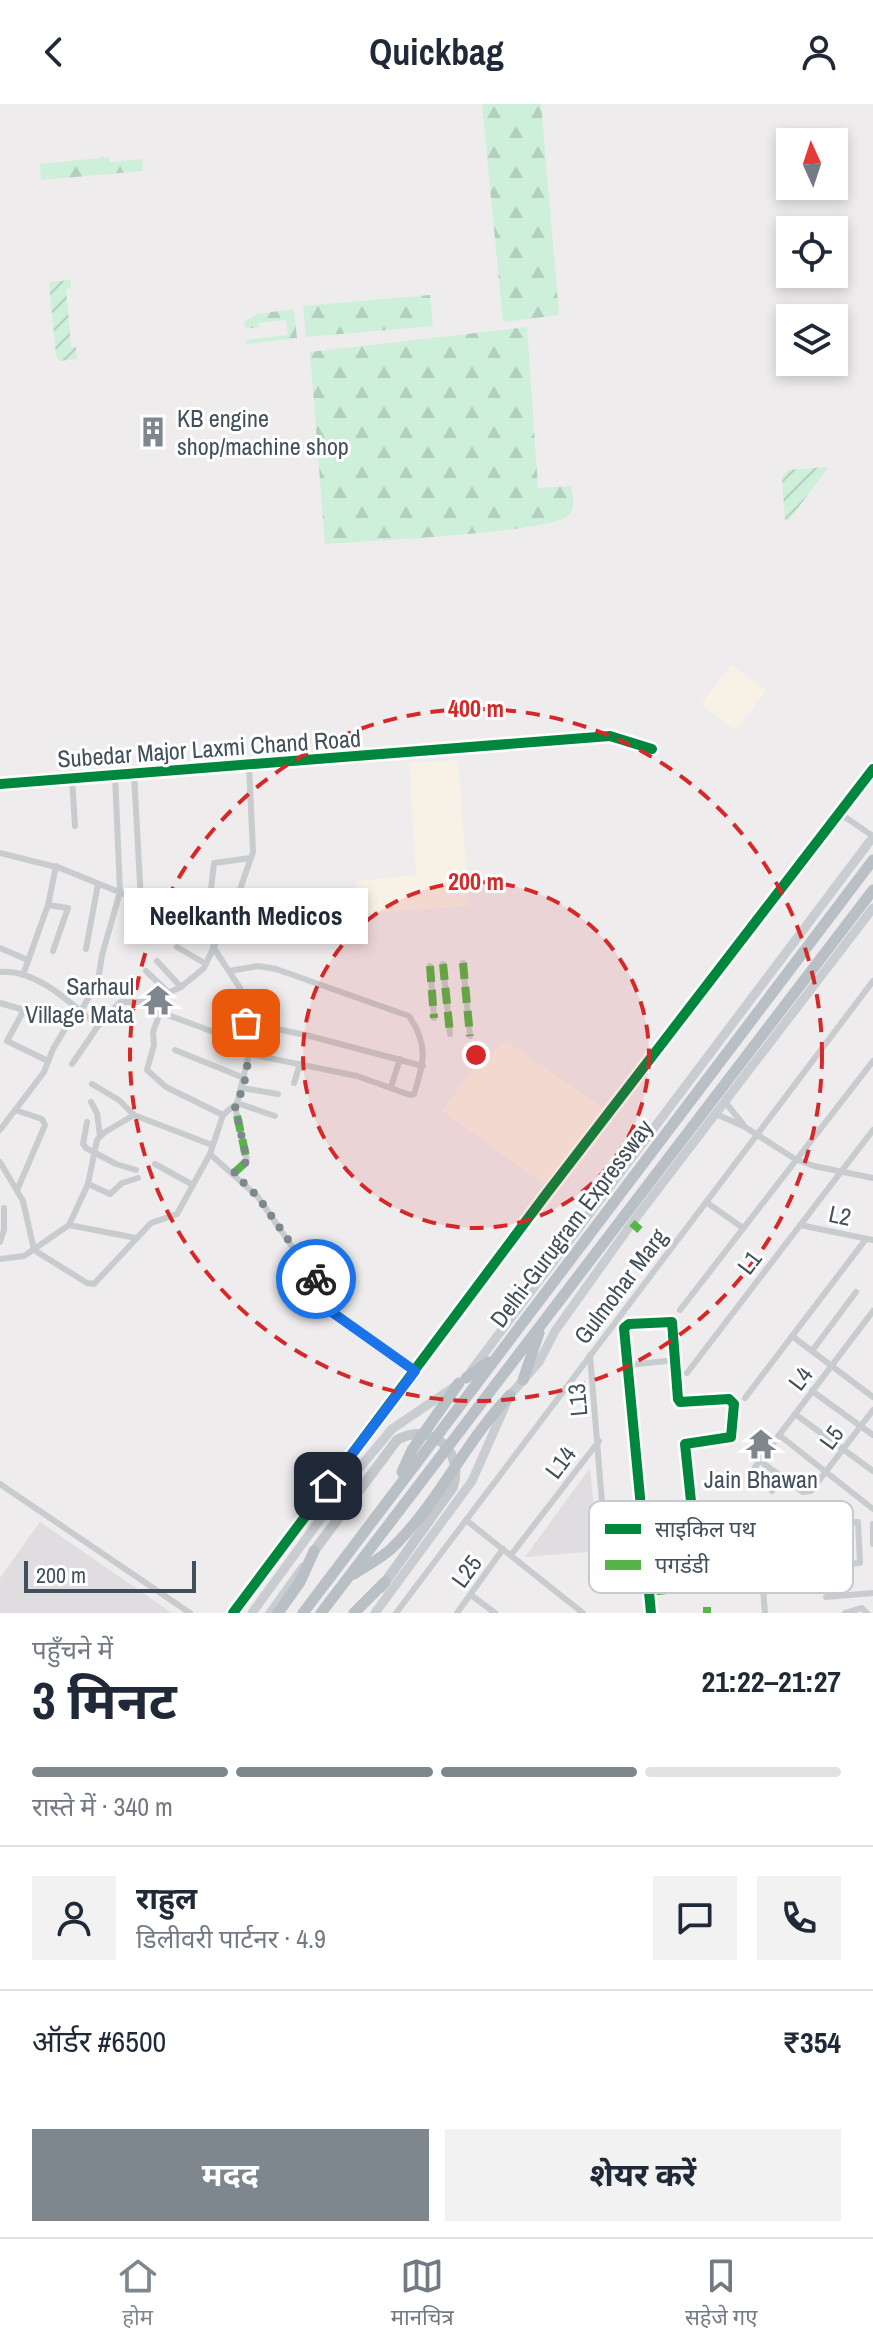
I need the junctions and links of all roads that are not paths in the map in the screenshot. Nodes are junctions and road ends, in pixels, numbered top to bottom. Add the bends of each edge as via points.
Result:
1 (652, 749) dead end
2 (249, 765) junction
3 (873, 769) edge
4 (134, 774) junction
5 (115, 775) junction
6 (72, 778) junction
7 (0, 784) edge
8 (839, 813) junction
9 (75, 826) dead end
10 (873, 836) edge
11 (0, 853) edge
12 (251, 858) junction
13 (873, 860) edge
14 (56, 866) junction
15 (98, 884) junction
16 (873, 890) edge
17 (120, 892) junction
18 (141, 901) junction
19 (48, 905) junction
20 (873, 908) edge
21 (202, 925) junction
22 (220, 933) junction
23 (177, 947) dead end
24 (213, 947) junction
25 (0, 948) edge
26 (86, 949) dead end
27 (53, 951) dead end
28 (28, 960) junction
29 (157, 961) dead end
30 (463, 963) dead end
31 (206, 964) junction
32 (443, 964) dead end
33 (430, 966) dead end
34 (146, 971) dead end
35 (229, 971) junction
36 (0, 972) edge
37 (23, 975) junction
38 (873, 981) edge
39 (181, 987) junction
40 (865, 991) junction
41 (168, 992) junction
42 (873, 996) edge
43 (148, 1002) junction
44 (0, 1003) edge
45 (79, 1010) junction
46 (161, 1010) junction
47 (434, 1018) dead end
48 (246, 1023) junction
49 (98, 1026) junction
50 (450, 1034) dead end
51 (470, 1036) dead end
52 (249, 1045) junction
53 (175, 1050) dead end
54 (249, 1054) junction
55 (400, 1059) junction
56 (48, 1061) junction
57 (873, 1061) edge
58 (72, 1064) dead end
59 (300, 1064) junction
60 (423, 1066) junction
61 (244, 1078) junction
62 (294, 1083) dead end
63 (92, 1084) dead end
64 (391, 1087) junction
65 (242, 1088) junction
66 (278, 1094) dead end
67 (91, 1102) dead end
68 (725, 1102) junction
69 (236, 1104) junction
70 (15, 1110) junction
71 (716, 1114) junction
72 (134, 1115) junction
73 (223, 1115) junction
74 (275, 1116) dead end
75 (87, 1122) dead end
76 (745, 1127) junction
77 (0, 1130) edge
78 (873, 1130) edge
79 (758, 1134) junction
80 (100, 1136) junction
81 (212, 1145) junction
82 (93, 1153) junction
83 (210, 1154) junction
84 (795, 1159) junction
85 (0, 1162) edge
86 (155, 1164) dead end
87 (136, 1170) dead end
88 (840, 1172) junction
89 (234, 1173) junction
90 (138, 1178) dead end
91 (873, 1178) edge
92 (88, 1184) junction
93 (193, 1185) junction
94 (18, 1188) junction
95 (706, 1202) junction
96 (4, 1208) dead end
97 (69, 1225) junction
98 (800, 1225) junction
99 (743, 1228) junction
100 (136, 1239) junction
101 (870, 1240) edge
102 (0, 1242) edge
103 (310, 1248) dead end
104 (34, 1250) junction
105 (0, 1259) edge
106 (310, 1273) junction
107 (856, 1292) dead end
108 (680, 1310) dead end
109 (873, 1311) edge
110 (543, 1322) junction
111 (792, 1336) junction
112 (812, 1351) junction
113 (501, 1352) junction
114 (590, 1355) junction
115 (675, 1360) junction
116 (629, 1365) junction
117 (831, 1366) junction
118 (415, 1371) junction
119 (687, 1373) dead end
120 (523, 1380) junction
121 (462, 1381) junction
122 (812, 1391) junction
123 (510, 1395) junction
124 (873, 1397) edge
125 (745, 1398) dead end
126 (873, 1410) edge
127 (795, 1414) junction
128 (861, 1427) junction
129 (779, 1435) junction
130 (873, 1435) edge
131 (599, 1441) junction
132 (844, 1450) junction
133 (873, 1471) edge
134 (827, 1472) junction
135 (782, 1476) junction
136 (0, 1484) edge
137 (394, 1491) junction
138 (772, 1491) dead end
139 (603, 1501) edge
140 (641, 1501) edge
141 (691, 1501) edge
142 (873, 1509) edge
143 (466, 1520) junction
144 (853, 1520) edge
145 (873, 1524) edge
146 (873, 1544) edge
147 (503, 1549) junction
148 (314, 1551) junction
149 (511, 1555) junction
150 (853, 1565) edge
151 (345, 1580) junction
152 (385, 1582) junction
153 (649, 1593) edge
154 (763, 1593) edge
155 (873, 1593) edge
156 (471, 1595) junction
157 (843, 1596) junction
158 (826, 1597) dead end
159 (190, 1613) edge
160 (233, 1613) edge
161 (252, 1613) edge
162 (270, 1613) edge
163 (278, 1613) edge
164 (303, 1613) edge
165 (321, 1613) edge
166 (354, 1613) edge
167 (362, 1613) edge
168 (375, 1613) edge
169 (396, 1613) edge
170 (457, 1613) edge
171 (495, 1613) edge
172 (583, 1613) edge
173 (651, 1613) edge
174 (765, 1613) edge
175 (845, 1613) edge
176 (867, 1613) edge

1 - 2 street, Subedar Major Laxmi Chand Road via 610,736
2 - 4 street, Subedar Major Laxmi Chand Road
2 - 12 street
3 - 8 street
4 - 5 street, Subedar Major Laxmi Chand Road
4 - 18 street
5 - 6 street, Subedar Major Laxmi Chand Road
5 - 17 street
6 - 7 street, Subedar Major Laxmi Chand Road
6 - 9 street
8 - 10 street
8 - 118 street
10 - 121 main road
11 - 14 street
12 - 21 street via 214,863
12 - 22 street
13 - 113 highway, Delhi-Gurugram Expressway
14 - 15 street
14 - 19 street
15 - 17 street
15 - 26 street
16 - 110 highway, Delhi-Gurugram Expressway
17 - 18 street
17 - 45 street via 98,981
18 - 21 street
19 - 27 street via 68,908
19 - 28 street
20 - 68 main road
21 - 22 street
22 - 24 street
23 - 31 street
24 - 31 street
24 - 35 street
25 - 28 street
28 - 37 street
29 - 39 street
30 - 51 street
31 - 39 street
32 - 50 street
33 - 47 street
34 - 41 street
35 - 48 street via 240,988
35 - 60 street via 276,969 409,1016 423,1042
36 - 37 street
37 - 45 street
38 - 40 street, Gulmohar Marg
39 - 41 street
40 - 42 street
40 - 79 street, Gulmohar Marg
41 - 43 street
43 - 46 street
43 - 49 street via 120,1002
44 - 56 street via 24,1010 7,1041
45 - 49 street
45 - 56 street
46 - 52 street
46 - 73 street via 147,1070 166,1087
48 - 52 street
48 - 55 street
49 - 58 street
52 - 54 street
53 - 61 street
54 - 59 street
54 - 61 street
55 - 60 street
55 - 64 street
56 - 70 street
57 - 84 street
59 - 62 street
59 - 64 street
60 - 64 street via 414,1094
61 - 65 street
63 - 72 street
65 - 66 street
65 - 69 street
67 - 80 street
68 - 71 main road
68 - 76 street
69 - 73 street
69 - 74 street
69 - 89 street via 247,1161
70 - 77 street
70 - 94 street via 42,1119 45,1125
71 - 76 street
71 - 120 main road
72 - 80 street
72 - 81 street
73 - 81 street
75 - 82 street via 83,1145
76 - 79 street
78 - 88 street, L1
79 - 84 street
79 - 95 street, Gulmohar Marg
80 - 82 street
81 - 83 street
82 - 87 street
82 - 92 street
83 - 89 street
83 - 93 street
84 - 88 street
84 - 99 street
85 - 94 street
86 - 93 street
88 - 91 street
88 - 98 street, L1
89 - 106 street via 258,1197
90 - 92 street via 110,1194
92 - 97 street
93 - 100 street via 177,1214 155,1221
94 - 104 street
95 - 99 street
95 - 114 street, Gulmohar Marg
96 - 102 street
97 - 100 street
97 - 104 street
98 - 101 street, L2
98 - 119 street, L1
99 - 108 street
100 - 104 street via 94,1284
101 - 111 street
103 - 106 street via 315,1269
104 - 105 street
106 - 118 street via 323,1287 319,1303
107 - 112 street
109 - 117 street, L4
110 - 120 highway
110 - 151 highway, Delhi-Gurugram Expressway
111 - 112 street
111 - 125 street
112 - 117 street
113 - 121 highway
113 - 137 highway, Delhi-Gurugram Expressway
114 - 131 street, L13
114 - 143 street, Gulmohar Marg
115 - 116 street
115 - 116 street via 669,1320 626,1326
115 - 141 street via 680,1402 729,1399 734,1404 731,1437 685,1444
116 - 140 street
117 - 122 street, L4
117 - 124 street
118 - 160 street
120 - 123 main road
121 - 137 highway via 412,1450
121 - 161 main road via 392,1429
122 - 127 street, L4
122 - 128 street
123 - 151 highway via 414,1524 388,1552
123 - 168 main road via 472,1481
126 - 128 street, L5
127 - 129 street, L4
127 - 132 street
128 - 130 street
128 - 132 street, L5
129 - 134 street
129 - 135 street, L4 via 758,1464
131 - 139 street, L14
131 - 149 street, L14
132 - 133 street
132 - 134 street, L5
134 - 135 street, L5 via 811,1491 803,1492
134 - 142 street
135 - 138 street
136 - 159 street
137 - 164 highway, Delhi-Gurugram Expressway
143 - 147 street
143 - 169 street, Gulmohar Marg
144 - 150 street via 860,1526 862,1560
145 - 146 street
147 - 149 street
147 - 156 street, L25
148 - 152 main road via 397,1440 424,1433 441,1440 456,1463 453,1487
148 - 162 main road
148 - 163 highway
149 - 172 street
151 - 165 highway, Delhi-Gurugram Expressway
152 - 166 highway
152 - 167 main road
153 - 173 street
154 - 174 street
155 - 157 street
156 - 170 street, L25
156 - 171 street
157 - 158 street
157 - 175 street
175 - 176 street via 862,1608

